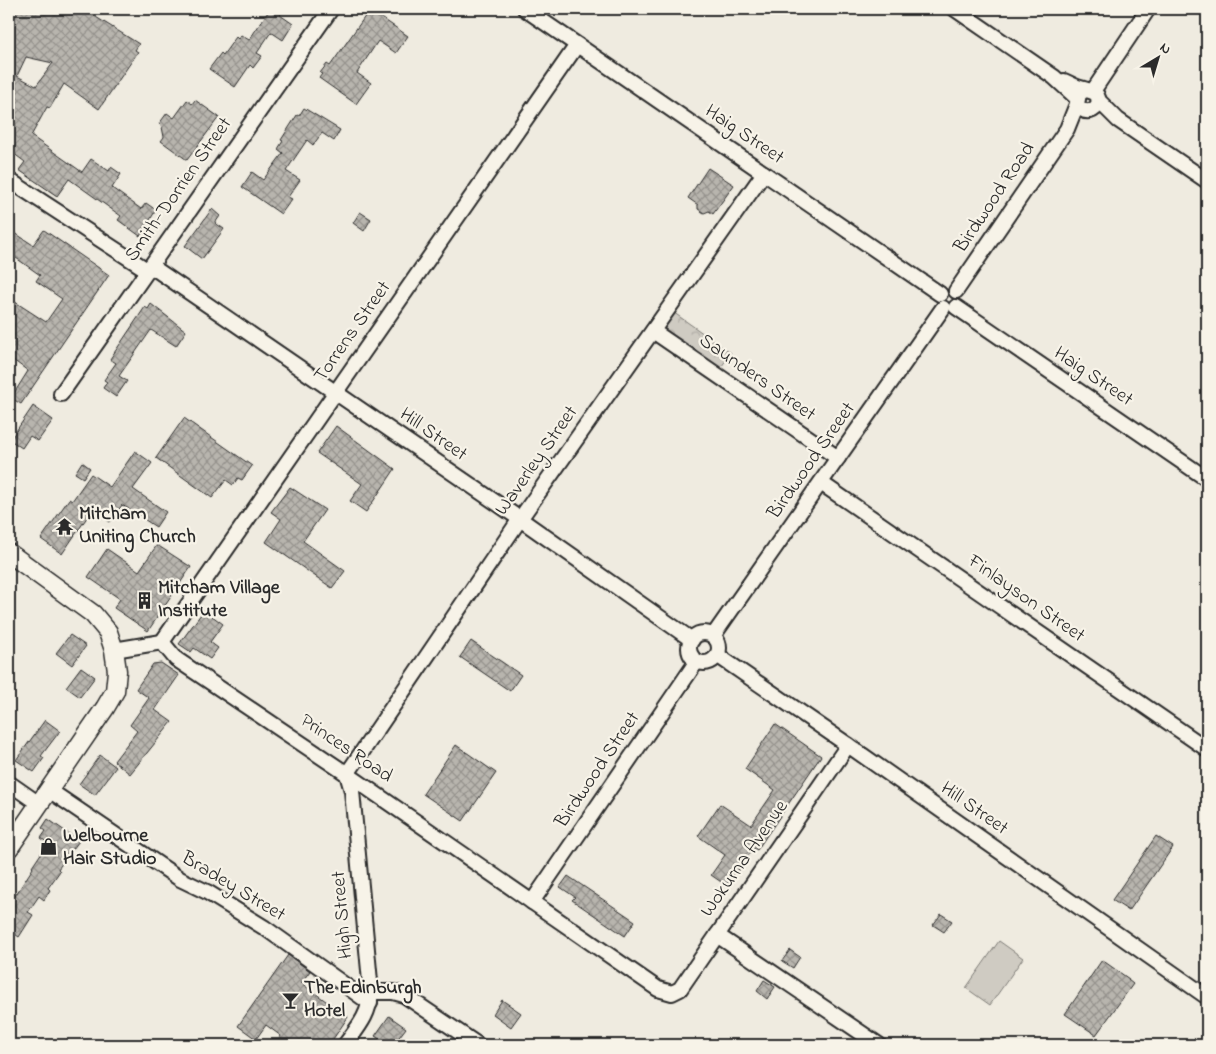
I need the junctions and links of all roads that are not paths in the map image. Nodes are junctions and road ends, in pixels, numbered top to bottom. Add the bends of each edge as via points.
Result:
1 (331, 9) edge
2 (525, 9) edge
3 (955, 9) edge
4 (1148, 9) edge
5 (577, 45) junction
6 (1087, 101) junction
7 (764, 173) junction
8 (9, 180) edge
9 (1207, 181) edge
10 (149, 268) junction
11 (956, 291) junction
12 (940, 294) junction
13 (950, 307) junction
14 (653, 330) junction
15 (336, 392) junction
16 (61, 394) dead end
17 (838, 458) junction
18 (1207, 479) edge
19 (821, 483) junction
20 (520, 519) junction
21 (9, 553) edge
22 (713, 636) junction
23 (692, 640) junction
24 (162, 642) junction
25 (114, 650) junction
26 (717, 656) junction
27 (697, 661) junction
28 (848, 744) junction
29 (1207, 749) edge
30 (347, 774) junction
31 (9, 783) edge
32 (49, 790) junction
33 (39, 804) junction
34 (9, 848) edge
35 (532, 902) junction
36 (717, 935) junction
37 (672, 993) joint
38 (1207, 997) edge
39 (370, 998) junction
40 (345, 1045) edge
41 (478, 1045) edge
42 (879, 1045) edge

1 - 10 street, Smith-Dorrien Street
2 - 5 street, Haig Street
3 - 6 street
4 - 6 street, Birdwood Road
5 - 7 street, Haig Street
5 - 15 street, Torrens Street
6 - 9 street
6 - 11 street, Birdwood Road
7 - 12 street, Haig Street
7 - 14 street, Waverley Street
8 - 10 street, Hill Street
10 - 15 street, Hill Street
10 - 16 street, Smith-Dorrien Street
11 - 12 street via 947,288
11 - 13 street via 960,300
12 - 13 street via 939,301
13 - 17 street, Birdwood Sreeet
13 - 18 street, Haig Street
14 - 17 street, Saunders Street
14 - 20 street, Waverley Street
15 - 20 street, Hill Street
15 - 24 street, Torrens Street
17 - 19 street, Birdwood Sreeet
19 - 22 street, Birdwood Sreeet
19 - 29 street, Finlayson Street
20 - 23 street, Hill Street
20 - 30 street, Waverley Street
21 - 25 street via 93,614 108,632
22 - 23 street via 699,634
22 - 26 street via 718,642
23 - 27 street via 691,655
24 - 25 street
24 - 30 street, Princes Road via 176,659
25 - 32 street via 115,691
26 - 27 street via 704,663
26 - 28 street, Hill Street
27 - 35 street, Birdwood Street
28 - 36 street, Wokurna Avenue
28 - 38 street, Hill Street
30 - 35 street, Princes Road
30 - 39 street, High Street via 352,791
31 - 33 street
32 - 33 street
32 - 39 street, Bradey Street via 180,879 265,928
33 - 34 street
35 - 37 street, Princes Road via 658,989
36 - 37 street, Wokurna Avenue via 680,989
36 - 42 street
39 - 40 street via 365,1018
39 - 41 street via 393,992 404,996

